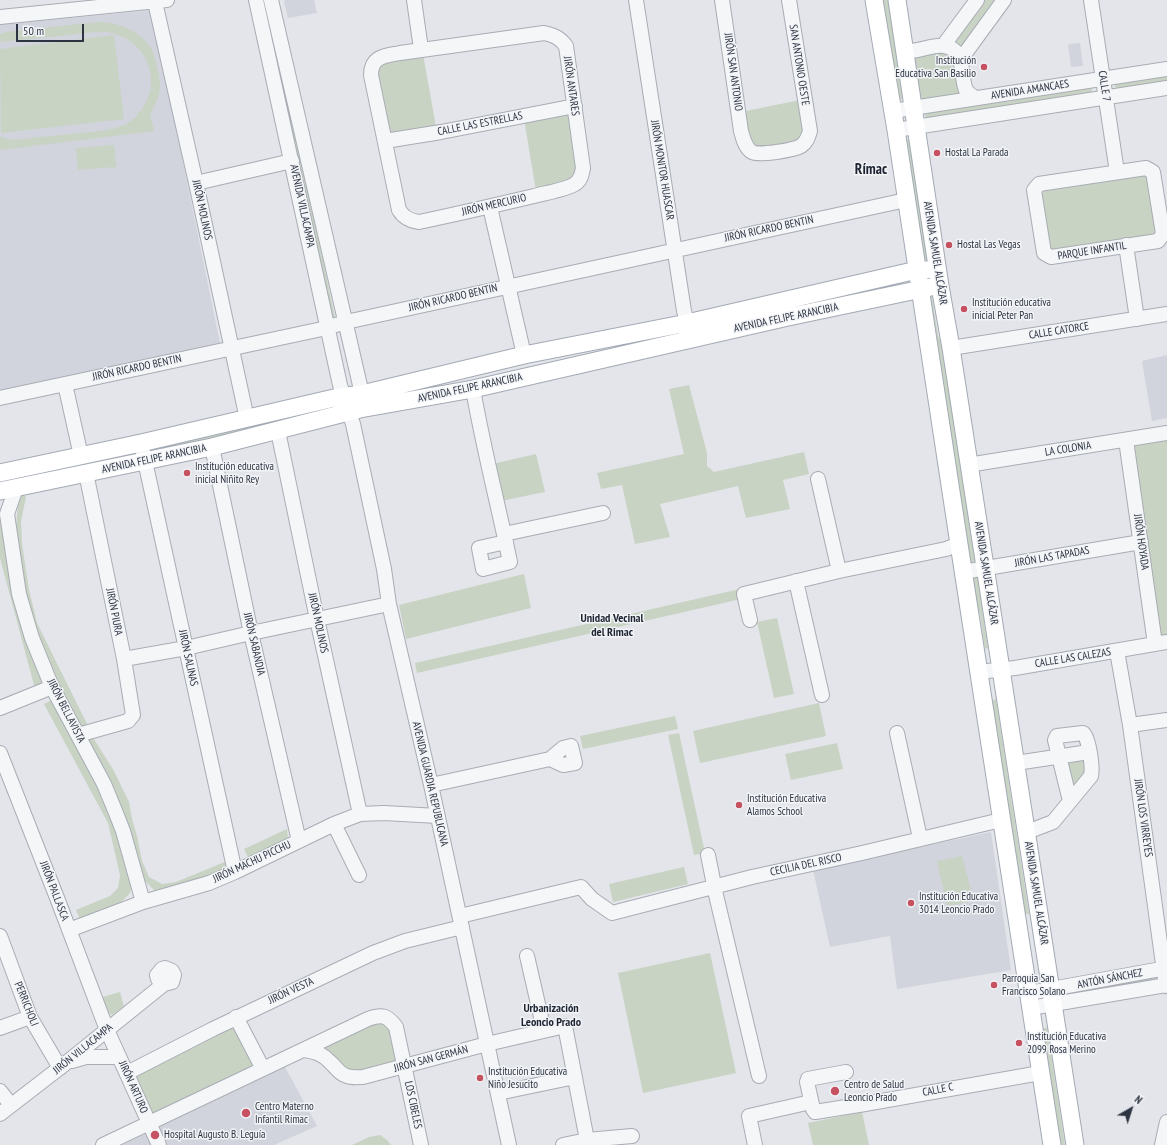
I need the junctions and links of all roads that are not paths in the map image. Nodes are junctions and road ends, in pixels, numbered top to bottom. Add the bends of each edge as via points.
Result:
1 (256, 0) edge
2 (272, 0) edge
3 (414, 0) edge
4 (636, 0) edge
5 (722, 0) edge
6 (792, 0) edge
7 (874, 0) edge
8 (897, 0) edge
9 (977, 0) edge
10 (1004, 0) edge
11 (1091, 0) edge
12 (161, 1) edge
13 (57, 5) edge
14 (0, 17) edge
15 (904, 46) junction
16 (943, 46) junction
17 (421, 50) junction
18 (961, 60) junction
19 (1167, 69) edge
20 (1103, 79) junction
21 (1167, 88) edge
22 (976, 98) junction
23 (1106, 98) junction
24 (574, 106) junction
25 (913, 108) junction
26 (893, 111) junction
27 (916, 127) junction
28 (896, 130) junction
29 (810, 131) joint
30 (385, 140) junction
31 (292, 161) junction
32 (1117, 172) junction
33 (579, 180) joint
34 (196, 183) junction
35 (906, 200) junction
36 (490, 207) junction
37 (407, 219) joint
38 (1126, 245) junction
39 (675, 250) junction
40 (937, 269) junction
41 (917, 270) junction
42 (508, 285) junction
43 (940, 286) junction
44 (920, 289) junction
45 (1167, 314) edge
46 (1137, 319) junction
47 (346, 322) junction
48 (687, 323) junction
49 (327, 328) junction
50 (692, 339) junction
51 (232, 348) junction
52 (951, 348) junction
53 (524, 355) junction
54 (65, 384) junction
55 (473, 389) junction
56 (0, 398) edge
57 (353, 407) junction
58 (247, 419) junction
59 (278, 431) junction
60 (1167, 432) edge
61 (1126, 440) junction
62 (141, 443) junction
63 (212, 447) junction
64 (81, 456) junction
65 (145, 461) junction
66 (968, 465) junction
67 (0, 473) edge
68 (86, 473) junction
69 (818, 479) dead end
70 (8, 490) edge
71 (3, 511) edge
72 (604, 513) dead end
73 (1141, 542) junction
74 (959, 544) junction
75 (985, 569) junction
76 (839, 571) junction
77 (963, 572) junction
78 (796, 581) junction
79 (389, 604) junction
80 (317, 619) junction
81 (750, 620) dead end
82 (251, 633) junction
83 (1161, 643) edge
84 (186, 648) junction
85 (1117, 651) junction
86 (124, 659) junction
87 (1001, 670) junction
88 (978, 672) junction
89 (52, 687) junction
90 (822, 695) dead end
91 (0, 708) edge
92 (1167, 720) edge
93 (1130, 724) junction
94 (897, 734) dead end
95 (78, 735) junction
96 (1089, 752) junction
97 (0, 753) edge
98 (1060, 756) junction
99 (550, 759) dead end
100 (1016, 763) junction
101 (431, 785) junction
102 (1070, 801) junction
103 (360, 814) junction
104 (438, 816) junction
105 (1001, 820) junction
106 (334, 824) junction
107 (1027, 832) junction
108 (920, 838) junction
109 (299, 841) junction
110 (708, 855) dead end
111 (235, 872) junction
112 (358, 875) dead end
113 (715, 886) junction
114 (143, 902) junction
115 (461, 921) junction
116 (69, 930) junction
117 (0, 936) edge
118 (527, 956) dead end
119 (1165, 968) edge
120 (164, 984) dead end
121 (1166, 986) edge
122 (1052, 997) junction
123 (1030, 1000) junction
124 (30, 1017) junction
125 (236, 1017) junction
126 (0, 1028) edge
127 (107, 1030) junction
128 (544, 1030) junction
129 (487, 1044) junction
130 (304, 1050) junction
131 (119, 1057) junction
132 (404, 1065) junction
133 (63, 1066) junction
134 (262, 1069) junction
135 (846, 1072) dead end
136 (1040, 1072) junction
137 (127, 1073) junction
138 (759, 1076) dead end
139 (575, 1077) junction
140 (0, 1091) edge
141 (498, 1093) junction
142 (811, 1102) junction
143 (6, 1109) edge
144 (149, 1123) junction
145 (1167, 1123) edge
146 (632, 1136) dead end
147 (588, 1140) junction
148 (103, 1145) edge
149 (159, 1145) edge
150 (421, 1145) edge
151 (509, 1145) edge
152 (563, 1145) edge
153 (755, 1145) edge
154 (1052, 1145) edge
155 (1075, 1145) edge
156 (1162, 1145) edge

1 - 31 street, AVENIDA VILLACAMPA
2 - 47 street, AVENIDA VILLACAMPA
3 - 17 street
4 - 39 street, JIRÓN MONITOR HUASCAR
5 - 29 street, JIRÓN SAN ANTONIO via 745,144 752,152 760,155 779,152 800,147 807,141
6 - 29 street, SAN ANTONIO OESTE
7 - 26 main road, AVENIDA SAMUEL ALCÁZAR
8 - 15 main road, AVENIDA SAMUEL ALCÁZAR
9 - 16 street
10 - 18 street
11 - 20 street, CALLE 7
12 - 13 street
12 - 34 street, JIRÓN MOLINOS
13 - 14 street
15 - 16 street via 915,51
15 - 25 main road, AVENIDA SAMUEL ALCÁZAR
16 - 18 street via 958,53
17 - 24 street, JIRÓN ANTARES via 544,33 553,35 566,46
17 - 30 street, JIRÓN ANTARES via 384,56 371,68 370,75
18 - 22 street via 965,88
19 - 20 street, AVENIDA AMANCAES
20 - 22 street, AVENIDA AMANCAES
20 - 23 street, CALLE 7
21 - 23 street, AVENIDA AMANCAES
22 - 25 street, AVENIDA AMANCAES
23 - 27 street, AVENIDA AMANCAES
23 - 32 street, CALLE 7
24 - 30 street, CALLE LAS ESTRELLAS via 441,132
24 - 33 street, JIRÓN ANTARES via 583,168
25 - 26 street, AVENIDA AMANCAES
25 - 27 main road, AVENIDA SAMUEL ALCÁZAR
26 - 28 main road, AVENIDA SAMUEL ALCÁZAR
27 - 28 street, AVENIDA AMANCAES
27 - 40 main road, AVENIDA SAMUEL ALCÁZAR
28 - 35 main road, AVENIDA SAMUEL ALCÁZAR
30 - 37 street, JIRÓN ANTARES via 399,210
31 - 34 street
31 - 49 street, AVENIDA VILLACAMPA
32 - 38 street, PARQUE INFANTIL via 1146,168 1153,172 1163,234 1158,240
32 - 38 street, PARQUE INFANTIL via 1039,184 1034,190 1044,253 1051,257
33 - 36 street, JIRÓN MERCURIO via 560,189
34 - 51 street, JIRÓN MOLINOS
35 - 39 street, JIRÓN RICARDO BENTIN
35 - 41 main road, AVENIDA SAMUEL ALCÁZAR
36 - 37 street, JIRÓN MERCURIO via 419,222
36 - 42 street
38 - 46 street
39 - 42 street, JIRÓN RICARDO BENTIN
39 - 48 street, JIRÓN MONITOR HUASCAR
40 - 41 main road, AVENIDA FELIPE ARANCIBIA
40 - 43 main road, AVENIDA SAMUEL ALCÁZAR
41 - 44 main road, AVENIDA SAMUEL ALCÁZAR
41 - 48 main road, AVENIDA FELIPE ARANCIBIA
42 - 47 street, JIRÓN RICARDO BENTIN
42 - 53 street
43 - 44 main road, AVENIDA FELIPE ARANCIBIA
43 - 52 main road, AVENIDA SAMUEL ALCÁZAR
44 - 50 main road, AVENIDA FELIPE ARANCIBIA
44 - 74 main road, AVENIDA SAMUEL ALCÁZAR
45 - 46 street, CALLE CATORCE
46 - 52 street, CALLE CATORCE
47 - 49 street, JIRÓN RICARDO BENTIN
47 - 57 street, AVENIDA VILLACAMPA
48 - 50 street, JIRÓN MONITOR HUASCAR
48 - 53 main road, AVENIDA FELIPE ARANCIBIA
49 - 51 street, JIRÓN RICARDO BENTIN
49 - 57 street, AVENIDA VILLACAMPA
50 - 55 main road, AVENIDA FELIPE ARANCIBIA
51 - 54 street, JIRÓN RICARDO BENTIN
51 - 58 street, JIRÓN MOLINOS
52 - 66 main road, AVENIDA SAMUEL ALCÁZAR
53 - 57 main road, AVENIDA FELIPE ARANCIBIA
54 - 56 street, JIRÓN RICARDO BENTIN
54 - 64 street
55 - 57 main road, AVENIDA FELIPE ARANCIBIA
55 - 72 street via 505,538
57 - 58 main road, AVENIDA FELIPE ARANCIBIA
57 - 59 main road, AVENIDA FELIPE ARANCIBIA
57 - 79 street, AVENIDA GUARDIA REPUBLICANA
58 - 62 main road, AVENIDA FELIPE ARANCIBIA
59 - 63 main road, AVENIDA FELIPE ARANCIBIA
59 - 80 street, JIRÓN MOLINOS
60 - 61 street, LA COLONIA
61 - 66 street, LA COLONIA
61 - 73 street, JIRÓN HOYADA
62 - 64 main road, AVENIDA FELIPE ARANCIBIA
62 - 65 street, JIRÓN SALINAS
63 - 65 main road, AVENIDA FELIPE ARANCIBIA
63 - 82 street, JIRÓN SABANDIA
64 - 67 main road, AVENIDA FELIPE ARANCIBIA
65 - 68 main road, AVENIDA FELIPE ARANCIBIA
65 - 84 street, JIRÓN SALINAS
66 - 75 main road, AVENIDA SAMUEL ALCÁZAR
68 - 70 main road, AVENIDA FELIPE ARANCIBIA
68 - 86 street, JIRÓN PIURA
69 - 76 street
70 - 71 street, JIRÓN BELLAVISTA
71 - 89 street, JIRÓN BELLAVISTA via 22,604 32,638
73 - 75 street, JIRÓN LAS TAPADAS
73 - 83 street, JIRÓN HOYADA
74 - 76 street via 946,549
74 - 77 main road, AVENIDA SAMUEL ALCÁZAR
75 - 77 street, JIRÓN LAS TAPADAS
75 - 87 main road, AVENIDA SAMUEL ALCÁZAR
76 - 78 street
77 - 88 main road, AVENIDA SAMUEL ALCÁZAR
78 - 81 street via 744,594
78 - 90 street
79 - 80 street
79 - 101 street, AVENIDA GUARDIA REPUBLICANA
80 - 82 street
80 - 103 street, JIRÓN MOLINOS
82 - 84 street
82 - 109 street, JIRÓN SABANDIA
83 - 85 street, CALLE LAS CALEZAS
84 - 86 street
84 - 111 street, JIRÓN SALINAS
85 - 87 street, CALLE LAS CALEZAS
85 - 93 street, JIRÓN LOS VIRREYES
86 - 95 street, JIRÓN PIURA via 132,718
87 - 88 street, CALLE LAS CALEZAS
87 - 100 main road, AVENIDA SAMUEL ALCÁZAR
88 - 105 main road, AVENIDA SAMUEL ALCÁZAR
89 - 91 street
89 - 95 street, JIRÓN BELLAVISTA
92 - 93 street
93 - 119 street, JIRÓN LOS VIRREYES
94 - 108 street
95 - 114 street, JIRÓN BELLAVISTA via 116,813
96 - 98 street
96 - 98 street via 1083,733 1058,736 1056,738
96 - 102 street via 1091,776
97 - 116 street, JIRÓN PALLASCA
98 - 100 street
98 - 102 street
99 - 101 street
100 - 107 main road, AVENIDA SAMUEL ALCÁZAR
101 - 104 street, AVENIDA GUARDIA REPUBLICANA
102 - 107 street via 1053,822
103 - 104 street, JIRÓN MACHU PICCHU
103 - 106 street, JIRÓN MACHU PICCHU
104 - 115 street, AVENIDA GUARDIA REPUBLICANA
105 - 108 street, CECILIA DEL RISCO
105 - 123 main road, AVENIDA SAMUEL ALCÁZAR
106 - 109 street, JIRÓN MACHU PICCHU
106 - 112 street
107 - 122 main road, AVENIDA SAMUEL ALCÁZAR
108 - 113 street, CECILIA DEL RISCO
109 - 111 street, JIRÓN MACHU PICCHU
110 - 113 street
111 - 114 street, JIRÓN MACHU PICCHU via 194,888
113 - 115 street, CECILIA DEL RISCO via 612,913 592,899 581,887
113 - 138 street
114 - 116 street, JIRÓN MACHU PICCHU
115 - 125 street, JIRÓN VESTA via 373,952
115 - 129 street, AVENIDA GUARDIA REPUBLICANA
116 - 127 street, JIRÓN PALLASCA
117 - 124 street, PERRICHOLI
118 - 128 street
119 - 121 street, JIRÓN LOS VIRREYES
119 - 122 street, ANTÓN SÁNCHEZ
120 - 127 street, JIRÓN VILLACAMPA
121 - 122 street, ANTÓN SÁNCHEZ
122 - 123 street, ANTÓN SÁNCHEZ
122 - 155 main road, AVENIDA SAMUEL ALCÁZAR
123 - 136 main road, AVENIDA SAMUEL ALCÁZAR
124 - 126 street
124 - 133 street, PERRICHOLI
125 - 134 street
125 - 137 street, JIRÓN VESTA
127 - 131 street, JIRÓN ARTURO
127 - 133 street, JIRÓN VILLACAMPA
128 - 129 street, JIRÓN SAN GERMÁN
128 - 139 street, JIRÓN SAN GERMÁN via 565,1026
129 - 132 street, JIRÓN SAN GERMÁN
129 - 141 street, AVENIDA GUARDIA REPUBLICANA
130 - 132 street, JIRÓN SAN GERMÁN via 323,1055 346,1076 363,1076
130 - 132 street, LOS CIBELES via 368,1019 383,1016 391,1020 396,1027
130 - 134 street
131 - 133 street via 82,1057
131 - 137 street, JIRÓN ARTURO
132 - 150 street, LOS CIBELES
133 - 143 street, JIRÓN VILLACAMPA
134 - 144 street
135 - 142 street via 808,1079
136 - 142 street, CALLE C via 818,1112 815,1112
136 - 154 main road, AVENIDA SAMUEL ALCÁZAR
137 - 144 street, JIRÓN ARTURO
139 - 141 street
139 - 147 street
140 - 143 street
141 - 151 street, AVENIDA GUARDIA REPUBLICANA
142 - 153 street via 749,1116
144 - 148 street
144 - 149 street, JIRÓN ARTURO
145 - 156 street
146 - 147 street
147 - 152 street

